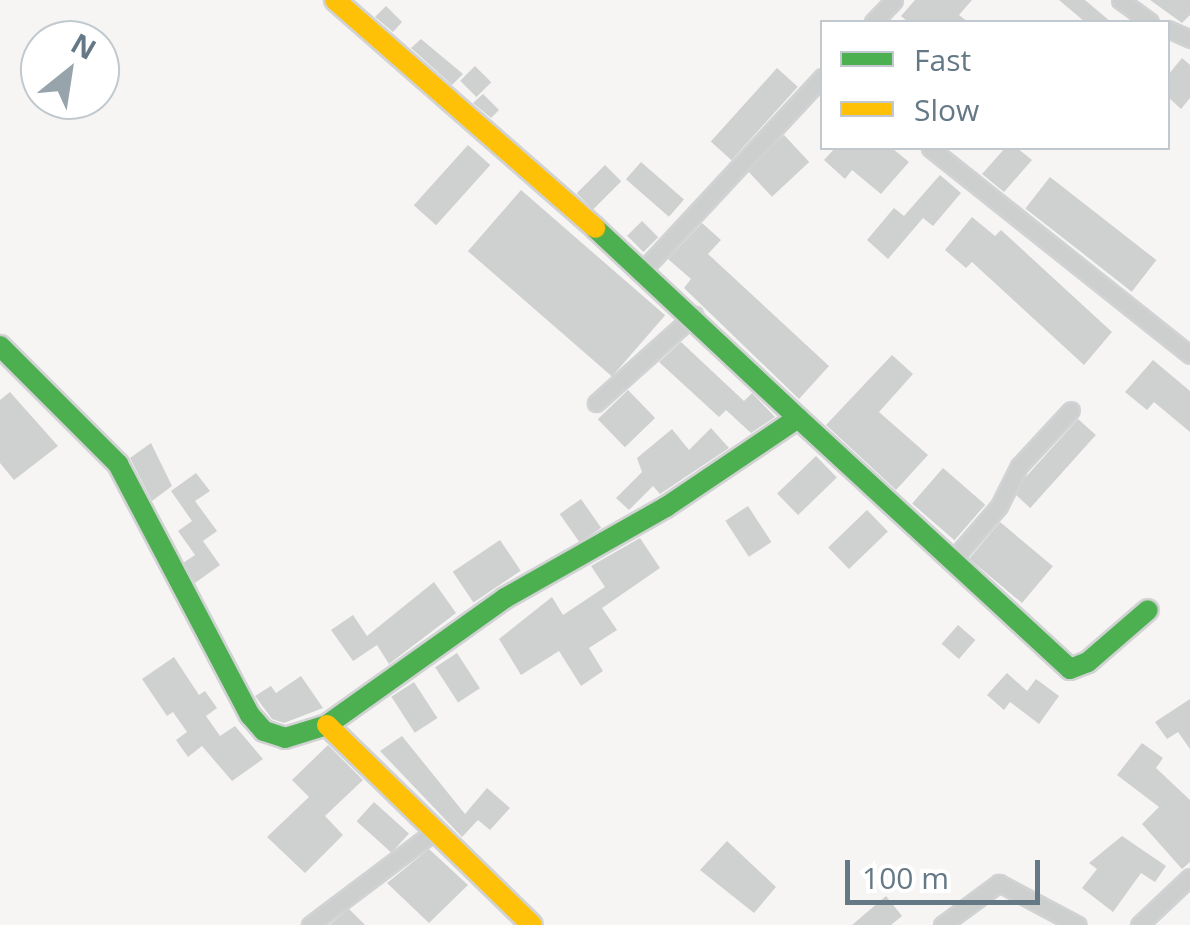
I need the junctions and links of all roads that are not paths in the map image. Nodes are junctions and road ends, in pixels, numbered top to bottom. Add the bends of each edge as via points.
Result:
1 (336, 0) edge
2 (894, 0) edge
3 (1120, 0) edge
4 (875, 20) edge
5 (1147, 20) edge
6 (820, 78) edge
7 (933, 150) edge
8 (642, 271) junction
9 (694, 316) junction
10 (0, 346) edge
11 (1190, 355) edge
12 (596, 403) dead end
13 (1071, 410) dead end
14 (798, 418) junction
15 (956, 558) junction
16 (1148, 610) dead end
17 (327, 725) junction
18 (432, 832) junction
19 (1190, 876) edge
20 (310, 925) edge
21 (532, 925) edge
22 (942, 925) edge
23 (1078, 925) edge
24 (1138, 925) edge

1 - 8 street
2 - 4 street
3 - 5 street
6 - 8 street
7 - 11 street
8 - 9 street
9 - 12 street
9 - 14 street
10 - 17 street via 118,464 250,715 264,731 285,738
13 - 15 street via 1020,466 990,518
14 - 15 street
14 - 17 street via 666,507 504,598
15 - 16 street via 1074,670
17 - 18 street
18 - 20 street
18 - 21 street
19 - 24 street
22 - 23 street via 999,883

